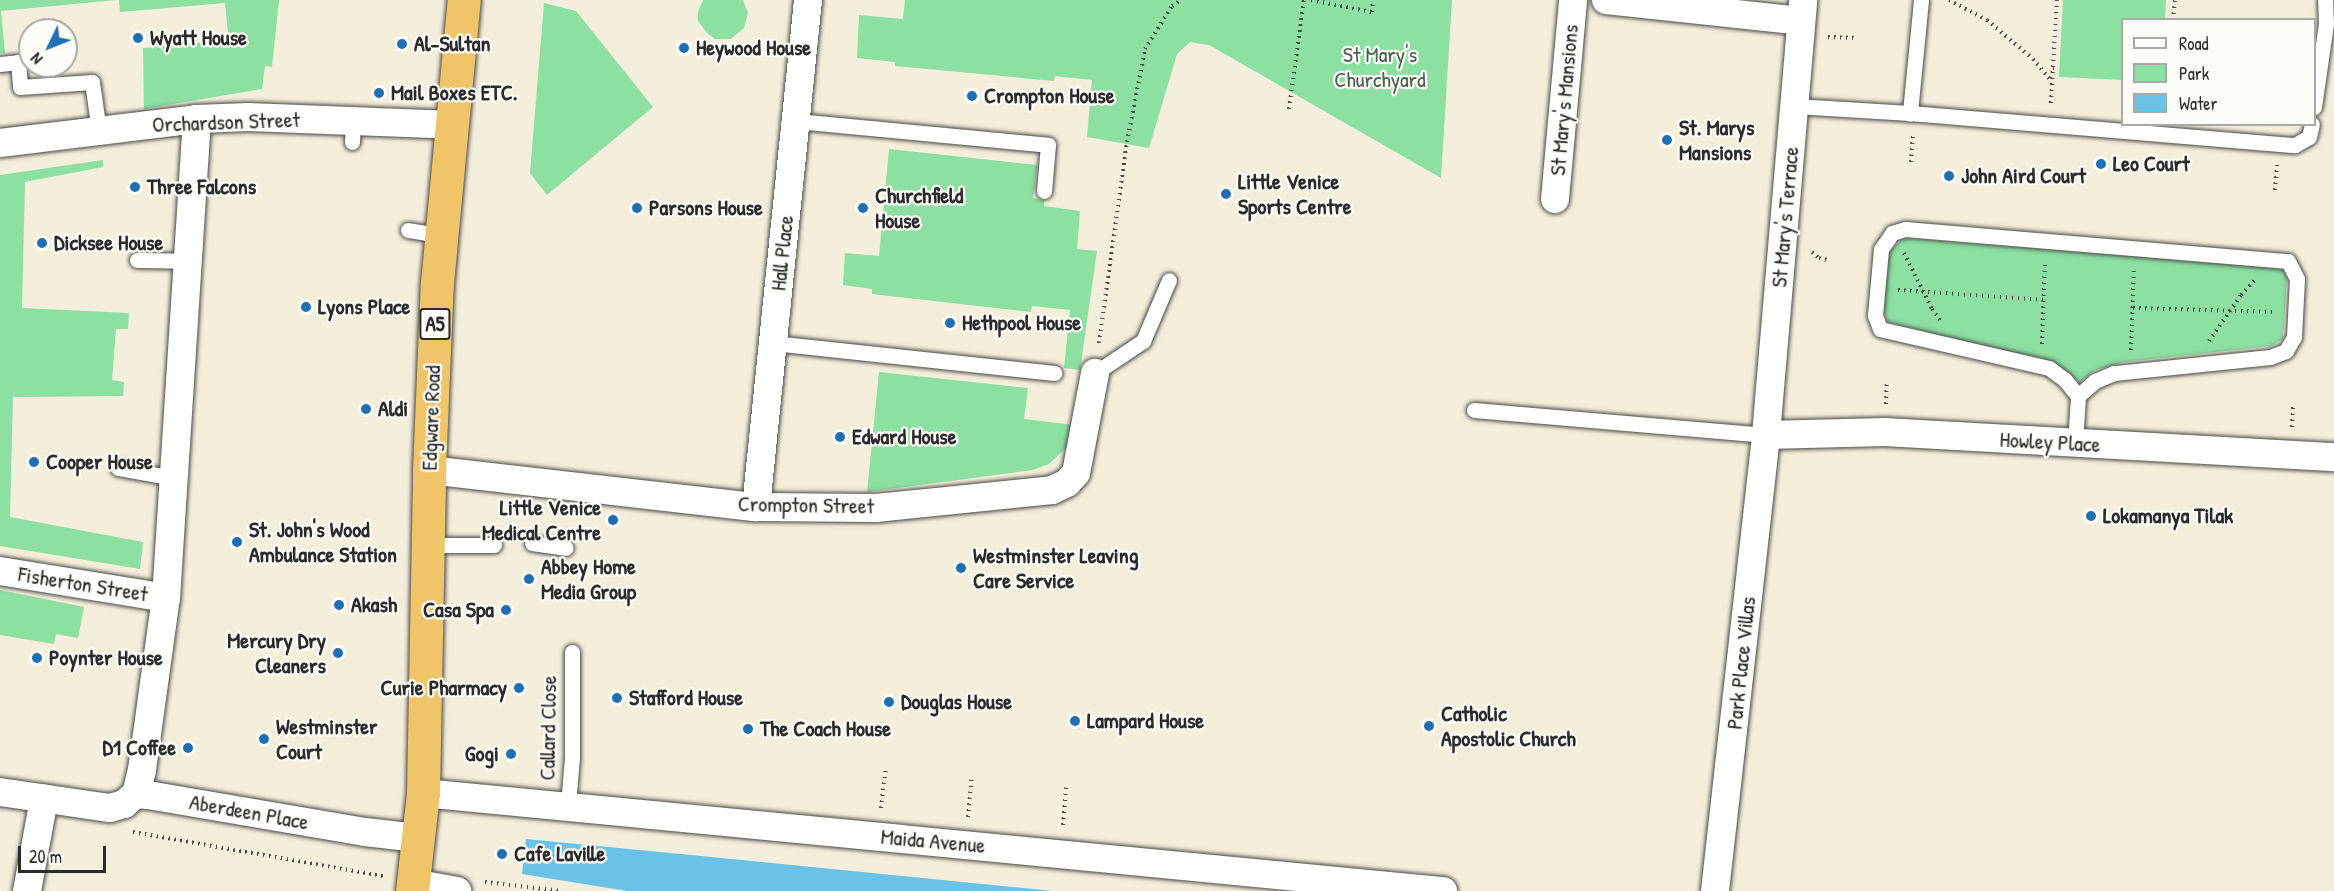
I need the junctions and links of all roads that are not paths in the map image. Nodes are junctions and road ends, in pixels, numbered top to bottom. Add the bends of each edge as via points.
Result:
1 (464, 0) edge
2 (808, 0) edge
3 (1573, 0) edge
4 (1606, 0) edge
5 (1921, 0) edge
6 (2325, 0) edge
7 (1802, 11) edge
8 (0, 63) edge
9 (2316, 96) edge
10 (1795, 106) junction
11 (1910, 113) junction
12 (197, 119) junction
13 (796, 121) junction
14 (453, 125) junction
15 (2312, 126) edge
16 (99, 131) junction
17 (0, 143) edge
18 (1044, 191) dead end
19 (1555, 199) dead end
20 (408, 230) dead end
21 (441, 235) junction
22 (137, 260) dead end
23 (188, 261) junction
24 (1169, 280) dead end
25 (773, 343) junction
26 (1054, 373) dead end
27 (1095, 373) joint
28 (2078, 396) junction
29 (1474, 410) dead end
30 (1766, 435) junction
31 (2075, 443) junction
32 (2334, 458) edge
33 (118, 468) dead end
34 (429, 470) junction
35 (174, 478) junction
36 (756, 507) junction
37 (532, 543) dead end
38 (428, 545) junction
39 (494, 545) dead end
40 (566, 548) dead end
41 (0, 571) edge
42 (166, 598) junction
43 (572, 652) dead end
44 (0, 792) edge
45 (423, 793) junction
46 (136, 794) junction
47 (44, 799) junction
48 (568, 806) junction
49 (418, 838) junction
50 (466, 886) edge
51 (412, 887) edge
52 (27, 891) edge
53 (1443, 891) edge
54 (1715, 891) edge

1 - 14 highway, Edgware Road / A5
2 - 13 street, Hall Place
3 - 19 street, St Mary's Mansions
4 - 7 street
5 - 11 lane
6 - 9 lane via 2326,24
7 - 10 street, St Mary's Terrace
8 - 16 lane via 18,62 20,87 92,82
10 - 11 lane
10 - 30 street, St Mary's Terrace
11 - 15 lane via 2295,145 2309,137
12 - 14 street, Orchardson Street via 248,117 352,131
12 - 16 street, Orchardson Street
12 - 23 street
13 - 18 lane via 1048,145
13 - 25 street, Hall Place
14 - 21 highway, Edgware Road / A5
16 - 17 street, Orchardson Street
20 - 21 lane
21 - 34 highway, Edgware Road / A5
22 - 23 lane
23 - 35 street
24 - 27 lane via 1143,340
25 - 26 lane
25 - 36 street, Hall Place
27 - 36 street, Crompton Street via 1076,473 1052,490 876,508
28 - 28 lane via 2049,368 1880,329 1875,315 1881,249 1892,234 1905,229 2288,261 2297,279 2294,337 2286,351 2270,357 2115,373 2095,381
28 - 31 lane
29 - 30 lane
30 - 31 street, Howley Place via 1885,432
30 - 54 street, Park Place Villas
31 - 32 street, Howley Place
33 - 35 lane
34 - 36 street, Crompton Street
34 - 38 highway, Edgware Road / A5
35 - 42 street
37 - 40 lane
38 - 39 lane
38 - 45 highway, Edgware Road / A5
41 - 42 street, Fisherton Street
42 - 46 street
43 - 48 lane, Callard Close
44 - 47 street
45 - 48 street, Maida Avenue
45 - 49 highway, Edgware Road / A5
46 - 47 street via 124,804 110,808
46 - 49 street, Aberdeen Place
47 - 52 street
48 - 53 street, Maida Avenue
49 - 51 highway, A5
50 - 51 street

